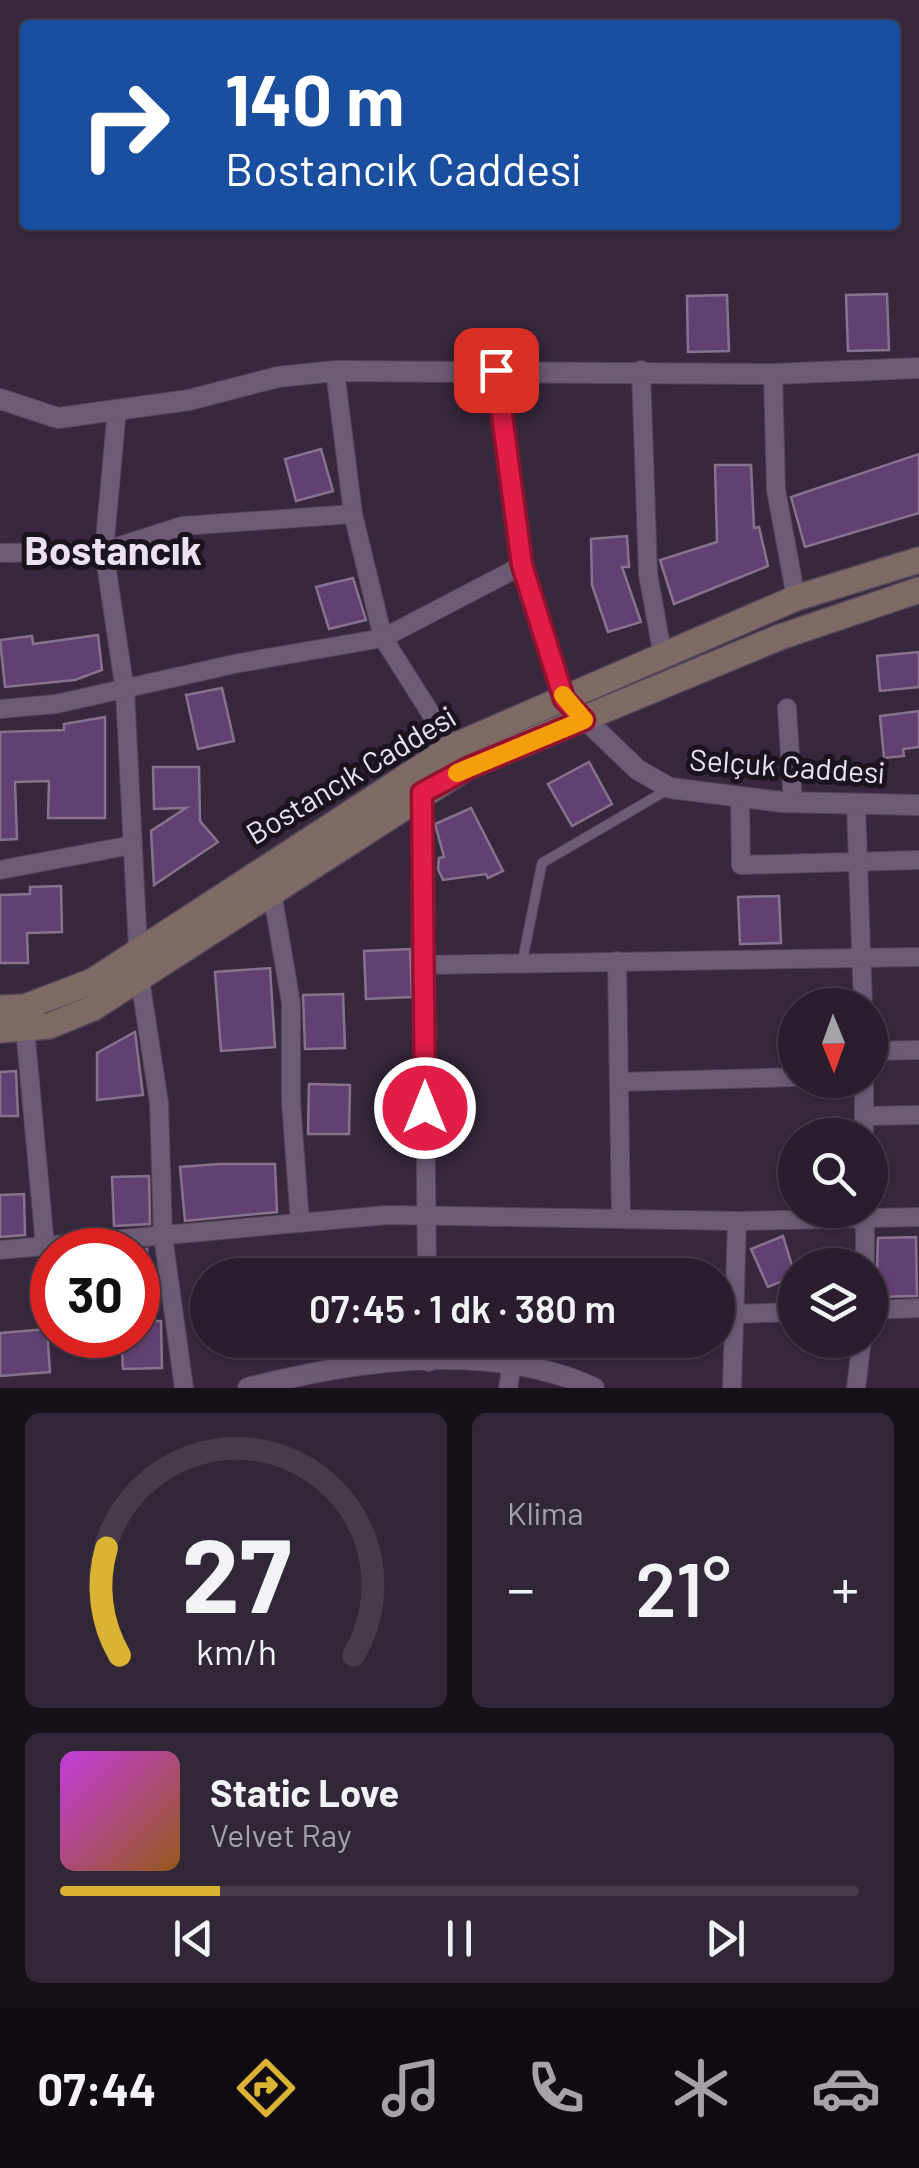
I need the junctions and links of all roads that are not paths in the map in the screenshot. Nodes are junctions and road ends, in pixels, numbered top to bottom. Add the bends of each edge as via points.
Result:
1 (919, 368) edge
2 (496, 370) junction
3 (640, 370) junction
4 (334, 371) junction
5 (772, 374) junction
6 (0, 398) edge
7 (118, 409) junction
8 (354, 514) junction
9 (104, 551) junction
10 (0, 553) edge
11 (919, 560) edge
12 (522, 565) junction
13 (919, 590) edge
14 (796, 598) junction
15 (383, 638) junction
16 (663, 657) junction
17 (125, 692) junction
18 (564, 699) junction
19 (786, 708) dead end
20 (0, 709) edge
21 (584, 720) junction
22 (452, 747) junction
23 (670, 788) junction
24 (422, 793) junction
25 (740, 799) junction
26 (793, 802) junction
27 (919, 805) edge
28 (856, 806) junction
29 (132, 845) junction
30 (919, 860) edge
31 (858, 861) junction
32 (0, 870) edge
33 (272, 892) junction
34 (138, 948) junction
35 (862, 957) junction
36 (919, 957) edge
37 (617, 962) junction
38 (522, 963) junction
39 (424, 965) junction
40 (140, 979) junction
41 (863, 988) edge
42 (0, 1008) edge
43 (13, 1029) edge
44 (919, 1050) edge
45 (888, 1051) edge
46 (778, 1077) edge
47 (619, 1082) junction
48 (919, 1115) edge
49 (888, 1121) edge
50 (888, 1215) edge
51 (426, 1216) junction
52 (919, 1217) edge
53 (622, 1218) junction
54 (778, 1219) edge
55 (737, 1221) junction
56 (300, 1224) junction
57 (43, 1228) edge
58 (164, 1236) junction
59 (160, 1237) edge
60 (30, 1247) edge
61 (0, 1250) edge
62 (427, 1258) edge
63 (919, 1308) edge
64 (888, 1309) edge
65 (778, 1313) edge
66 (736, 1314) junction
67 (429, 1358) edge
68 (860, 1358) edge
69 (429, 1362) junction
70 (512, 1365) junction
71 (184, 1388) edge
72 (248, 1388) edge
73 (508, 1388) edge
74 (594, 1388) edge
75 (732, 1388) edge
76 (856, 1388) edge

1 - 5 street
2 - 3 street
2 - 4 street
2 - 12 street
3 - 5 street
3 - 16 street via 648,574
4 - 7 street
4 - 8 street
5 - 14 street via 776,490
6 - 7 street via 58,418
7 - 9 street
8 - 9 street via 182,526
8 - 15 street
9 - 10 street
9 - 17 street
11 - 14 main road, Bostancık Caddesi
12 - 15 street
12 - 18 street
13 - 21 main road, Bostancık Caddesi via 780,637
14 - 16 main road, Bostancık Caddesi
15 - 17 street via 238,663
15 - 22 street
16 - 18 main road, Bostancık Caddesi
17 - 20 street
17 - 29 street
18 - 21 street, Selçuk Caddesi
18 - 22 main road, Bostancık Caddesi
19 - 26 street
21 - 23 street, Selçuk Caddesi via 638,770
21 - 24 main road, Bostancık Caddesi
22 - 34 main road, Bostancık Caddesi
23 - 25 street, Selçuk Caddesi
23 - 38 lane via 542,864
24 - 33 main road, Bostancık Caddesi
24 - 39 street
25 - 26 street, Selçuk Caddesi
25 - 31 street via 741,865
26 - 28 street, Selçuk Caddesi
27 - 28 street, Selçuk Caddesi
28 - 31 street
29 - 32 street
29 - 34 street
30 - 31 street
31 - 35 street
33 - 40 main road, Bostancık Caddesi
33 - 56 street via 291,1004
34 - 42 main road, Bostancık Caddesi via 93,981 26,1007
35 - 36 street
35 - 37 street
35 - 41 street
37 - 38 street
37 - 47 street
38 - 39 street
39 - 51 street
40 - 43 main road, Bostancık Caddesi via 49,1026
40 - 58 street via 159,1102
43 - 57 street
44 - 45 street
46 - 47 street
47 - 53 street
48 - 49 street
50 - 52 street
51 - 53 street
51 - 56 street
51 - 62 street
53 - 55 street
54 - 55 street
55 - 66 street
56 - 58 street
58 - 59 street
58 - 71 street
60 - 61 street
63 - 64 street
65 - 66 street
66 - 75 street
67 - 69 street
68 - 76 street
69 - 70 street
69 - 72 street via 306,1372
70 - 73 street
70 - 74 street

